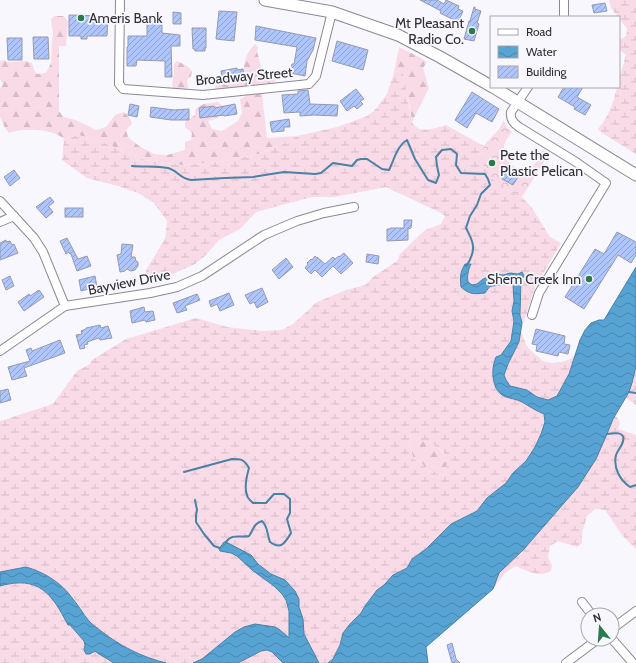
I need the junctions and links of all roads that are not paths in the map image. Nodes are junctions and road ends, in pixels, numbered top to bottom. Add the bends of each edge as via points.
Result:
1 (120, 0) edge
2 (265, 0) edge
3 (564, 0) edge
4 (295, 2) edge
5 (332, 12) junction
6 (564, 16) edge
7 (490, 85) edge
8 (495, 88) edge
9 (527, 88) edge
10 (517, 102) junction
11 (636, 175) edge
12 (0, 201) edge
13 (354, 207) dead end
14 (14, 216) junction
15 (0, 222) edge
16 (64, 306) junction
17 (532, 315) dead end
18 (0, 351) edge
19 (582, 602) dead end
20 (586, 607) edge
21 (636, 611) edge
22 (620, 623) edge
23 (587, 647) edge
24 (619, 647) edge
25 (566, 663) edge
26 (633, 663) edge

1 - 5 street, Broadway Street via 119,84 123,89 203,95 309,84 316,76
2 - 4 main road
3 - 6 street
4 - 5 main road
5 - 7 main road via 398,35
8 - 10 main road
9 - 10 street
10 - 11 main road
10 - 17 street via 511,112 513,122 606,183 539,293
12 - 14 street
13 - 16 street, Bayview Drive via 297,221 264,235 202,276 177,287
14 - 15 street
14 - 16 street via 43,252
16 - 18 street, Bayview Drive
19 - 20 street
21 - 22 street
23 - 25 street
24 - 26 street

